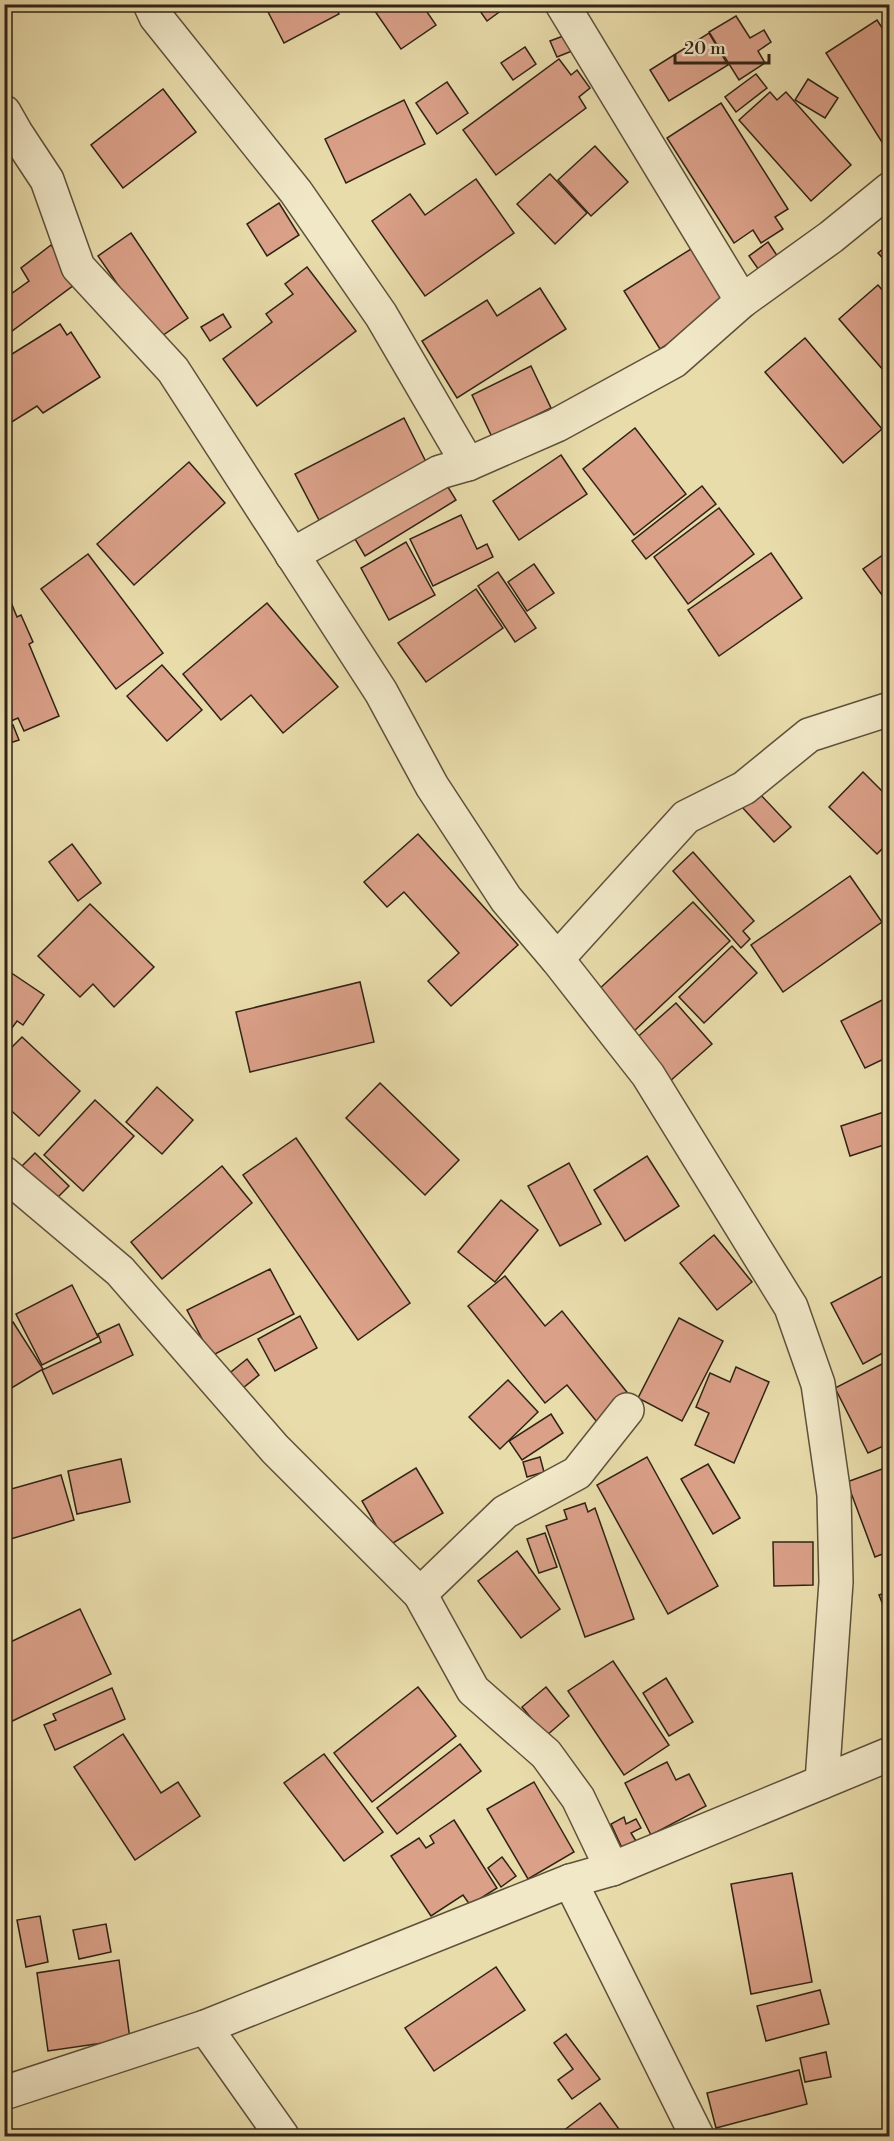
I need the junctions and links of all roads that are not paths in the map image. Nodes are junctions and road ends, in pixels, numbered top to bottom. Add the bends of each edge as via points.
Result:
1 (150, 4) edge
2 (562, 4) edge
3 (4, 112) edge
4 (890, 189) edge
5 (742, 301) junction
6 (468, 464) junction
7 (292, 555) junction
8 (890, 710) edge
9 (557, 959) junction
10 (4, 1173) edge
11 (627, 1410) dead end
12 (420, 1594) junction
13 (890, 1754) edge
14 (822, 1782) junction
15 (612, 1869) junction
16 (570, 1881) junction
17 (205, 2027) junction
18 (4, 2092) edge
19 (282, 2136) edge
20 (697, 2136) edge

1 - 6 street via 156,17 303,202 381,315
2 - 5 street
3 - 7 street via 47,180 78,267 173,370
4 - 5 street
5 - 6 street via 674,360 557,425
6 - 7 street via 440,472
7 - 9 street via 381,692 432,786 506,899
8 - 9 street via 809,735 744,788 686,817
9 - 14 street via 648,1075 744,1230 791,1307 818,1384 834,1495 836,1582
10 - 12 street via 120,1271 275,1449
11 - 12 street via 577,1473 506,1512
12 - 15 street via 472,1690 546,1754 578,1798
13 - 14 street
14 - 15 street
15 - 16 street
16 - 17 street
16 - 20 street
17 - 18 street
17 - 19 street

